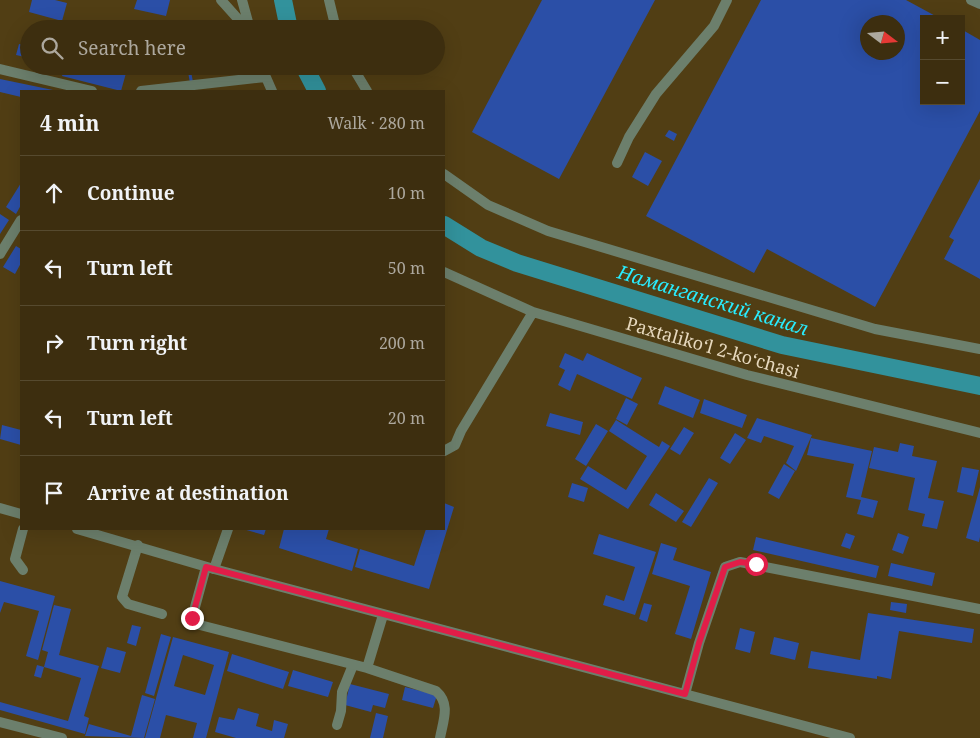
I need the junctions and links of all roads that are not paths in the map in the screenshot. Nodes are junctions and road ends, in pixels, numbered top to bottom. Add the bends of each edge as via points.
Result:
1 (221, 0) edge
2 (242, 0) edge
3 (329, 0) edge
4 (727, 0) edge
5 (971, 0) edge
6 (980, 4) edge
7 (240, 20) edge
8 (247, 20) edge
9 (334, 20) edge
10 (0, 69) edge
11 (20, 74) edge
12 (25, 75) edge
13 (264, 75) edge
14 (357, 75) edge
15 (265, 78) junction
16 (88, 90) edge
17 (150, 90) edge
18 (271, 90) edge
19 (366, 90) edge
20 (617, 163) dead end
21 (445, 175) edge
22 (20, 222) edge
23 (0, 254) edge
24 (445, 272) edge
25 (532, 312) junction
26 (980, 349) edge
27 (980, 433) edge
28 (445, 450) edge
29 (0, 508) edge
30 (20, 514) edge
31 (23, 530) edge
32 (81, 530) edge
33 (228, 530) edge
34 (138, 545) junction
35 (210, 568) junction
36 (23, 570) dead end
37 (980, 609) edge
38 (162, 614) dead end
39 (383, 615) junction
40 (353, 665) junction
41 (367, 668) junction
42 (685, 694) junction
43 (0, 722) edge
44 (338, 725) dead end
45 (62, 738) edge
46 (440, 738) edge
47 (850, 738) edge

1 - 7 street
2 - 8 street
3 - 9 street
4 - 20 street via 714,26 656,94
5 - 6 street
10 - 11 street
12 - 16 street
13 - 15 street
14 - 19 street
15 - 17 street
15 - 18 street
21 - 26 street via 488,205 548,231 875,329
22 - 23 street
24 - 25 street, Paxtalikoʻl 2-koʻchasi
25 - 27 street, Paxtalikoʻl 2-koʻchasi via 747,375
25 - 28 street via 455,445
29 - 30 street
31 - 36 street via 15,559
32 - 34 street
33 - 35 street
34 - 35 street
34 - 38 street via 122,597 128,604
35 - 39 street
35 - 40 street via 192,618 196,624
37 - 42 street via 740,562 725,567
39 - 41 street
39 - 42 street
40 - 41 street
40 - 44 street via 342,692
41 - 46 street via 436,691 443,697 446,709
42 - 47 street
43 - 45 street

